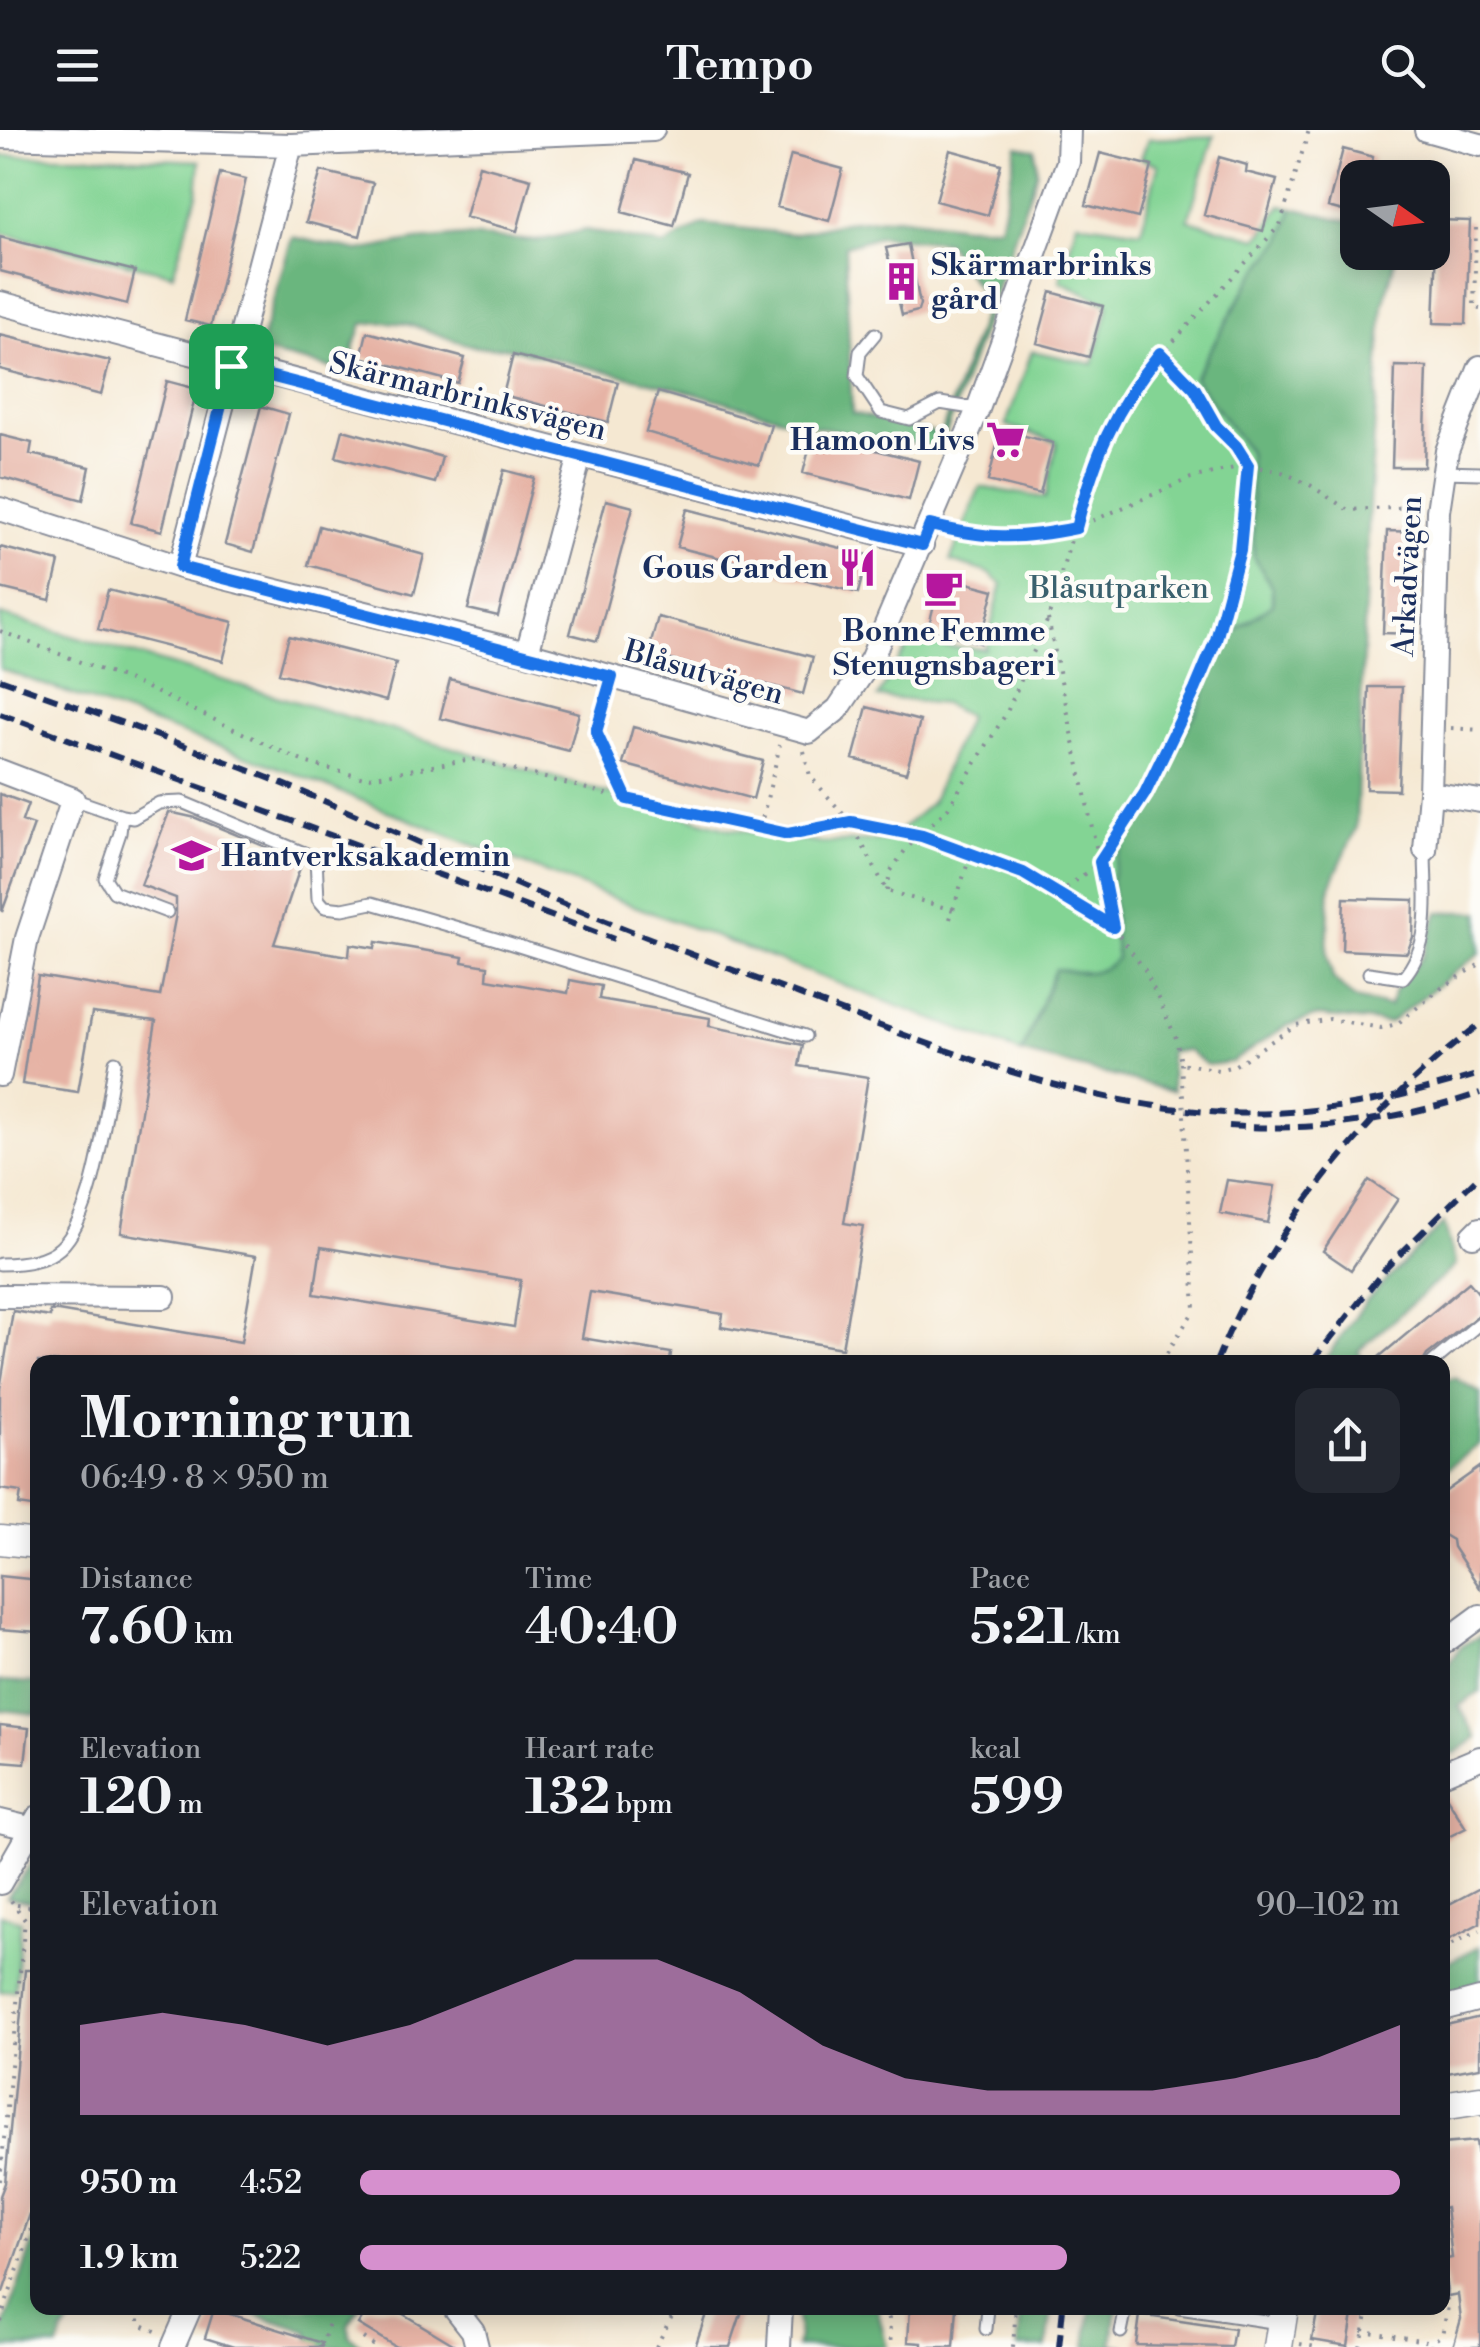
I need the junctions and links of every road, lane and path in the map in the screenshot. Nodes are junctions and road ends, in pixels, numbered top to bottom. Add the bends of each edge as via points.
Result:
1 (652, 130) edge
2 (1069, 130) edge
3 (1308, 130) edge
4 (1426, 130) edge
5 (173, 136) edge
6 (0, 138) edge
7 (290, 145) junction
8 (1480, 145) edge
9 (1476, 228) dead end
10 (0, 304) edge
11 (1480, 309) edge
12 (874, 334) dead end
13 (1160, 353) junction
14 (231, 366) junction
15 (1480, 367) edge
16 (978, 408) junction
17 (580, 456) junction
18 (1248, 465) junction
19 (1443, 472) junction
20 (1480, 473) edge
21 (1408, 508) dead end
22 (0, 509) edge
23 (1076, 528) junction
24 (926, 535) junction
25 (180, 567) junction
26 (1048, 619) junction
27 (0, 631) edge
28 (527, 654) junction
29 (612, 677) junction
30 (784, 726) junction
31 (810, 732) junction
32 (0, 771) edge
33 (1435, 794) junction
34 (73, 799) junction
35 (627, 799) junction
36 (1480, 801) edge
37 (122, 816) junction
38 (851, 822) junction
39 (760, 828) junction
40 (922, 836) junction
41 (1425, 850) joint
42 (971, 853) junction
43 (1100, 862) junction
44 (888, 891) junction
45 (1058, 894) junction
46 (953, 910) junction
47 (167, 912) dead end
48 (950, 919) dead end
49 (1113, 927) junction
50 (1480, 964) edge
51 (1369, 973) dead end
52 (805, 1036) dead end
53 (115, 1062) dead end
54 (1181, 1063) junction
55 (0, 1075) edge
56 (0, 1264) edge
57 (0, 1296) edge
58 (164, 1297) dead end
59 (1480, 1323) edge
60 (1165, 1355) edge
61 (1441, 1355) edge
62 (0, 1540) edge
63 (30, 1543) edge
64 (1480, 1616) edge
65 (1450, 1638) edge
66 (1480, 1758) edge
67 (1450, 1771) edge
68 (0, 1821) edge
69 (30, 1822) edge
70 (30, 1829) edge
71 (4, 1889) edge
72 (15, 1904) junction
73 (30, 1907) edge
74 (1480, 1930) edge
75 (1450, 1946) edge
76 (1480, 1999) edge
77 (1450, 2007) edge
78 (1480, 2100) edge
79 (1450, 2105) edge
80 (0, 2181) edge
81 (30, 2234) edge
82 (139, 2315) edge
83 (187, 2315) edge
84 (328, 2315) edge
85 (461, 2315) edge
86 (672, 2315) edge
87 (780, 2315) edge
88 (887, 2315) edge
89 (987, 2315) edge
90 (1015, 2315) edge
91 (1124, 2315) edge
92 (1219, 2315) edge
93 (1367, 2315) edge
94 (1446, 2315) edge
95 (0, 2321) edge
96 (1281, 2326) edge
97 (986, 2329) dead end
98 (1364, 2331) junction
99 (1120, 2332) dead end
100 (363, 2338) dead end
101 (175, 2342) edge
102 (1431, 2345) edge
103 (321, 2347) edge
104 (376, 2347) edge
105 (477, 2347) edge
106 (656, 2347) edge
107 (778, 2347) edge
108 (891, 2347) edge
109 (1013, 2347) edge
110 (1360, 2347) edge

1 - 7 street
2 - 16 street, Blåsutvägen via 1068,162
3 - 13 path via 1280,225
4 - 8 street
5 - 6 street
5 - 7 street
7 - 14 street
9 - 11 path via 1474,308
10 - 14 street, Skärmarbrinksvägen
12 - 16 lane via 860,352 856,376 881,412 909,419 940,402
13 - 18 path via 1195,389
13 - 23 path via 1105,434
14 - 17 street, Skärmarbrinksvägen
14 - 25 street
15 - 19 street, Arkadvägen
16 - 24 street, Blåsutvägen
17 - 24 street, Skärmarbrinksvägen
17 - 28 street
18 - 21 path via 1310,484 1348,510
18 - 23 path via 1192,478
18 - 43 path via 1240,550 1216,640 1167,752
19 - 20 lane
19 - 33 street, Arkadvägen
22 - 25 street, Blåsutvägen
23 - 24 path via 1030,537
23 - 26 path
24 - 31 street, Blåsutvägen via 871,660 838,710
25 - 28 street, Blåsutvägen
26 - 40 path via 970,777
26 - 43 path
27 - 35 path via 145,687 304,762 364,778 472,759
28 - 29 street, Blåsutvägen
29 - 30 street, Blåsutvägen
29 - 35 path via 596,732
30 - 31 street, Blåsutvägen
30 - 39 path
31 - 38 path via 803,753 810,776
32 - 34 street
33 - 36 street
33 - 41 street, Arkadvägen
34 - 37 lane
34 - 55 street via 27,938
35 - 39 path
37 - 47 lane via 105,878 114,892
37 - 52 lane via 182,802 316,858 324,907 372,903
38 - 39 path via 788,834
38 - 40 path
38 - 44 path
40 - 42 path
40 - 44 path via 890,872
41 - 51 lane via 1425,940 1416,962 1403,978
42 - 45 path
42 - 46 path
43 - 45 path
43 - 49 path
44 - 46 path
45 - 49 path
46 - 48 path
49 - 54 path via 1145,970
50 - 54 path via 1397,1024 1381,1028 1330,1018 1296,1026 1234,1066
53 - 56 lane via 77,1224 51,1254
54 - 60 path, bridge via 1195,1309
57 - 58 street
59 - 61 lane
62 - 63 street
64 - 65 street
66 - 67 street
68 - 69 street
70 - 71 street
71 - 72 path
72 - 73 path
72 - 80 path via 25,1920 24,1948
74 - 75 path
76 - 77 street
78 - 79 street
81 - 95 path
82 - 101 path via 139,2324
83 - 101 street
84 - 103 path
85 - 105 street
86 - 106 path
87 - 107 street
88 - 108 path
89 - 97 lane
90 - 109 path
91 - 99 lane
92 - 96 lane
93 - 98 path
94 - 102 path via 1442,2335
98 - 102 path
98 - 110 path
100 - 104 path

